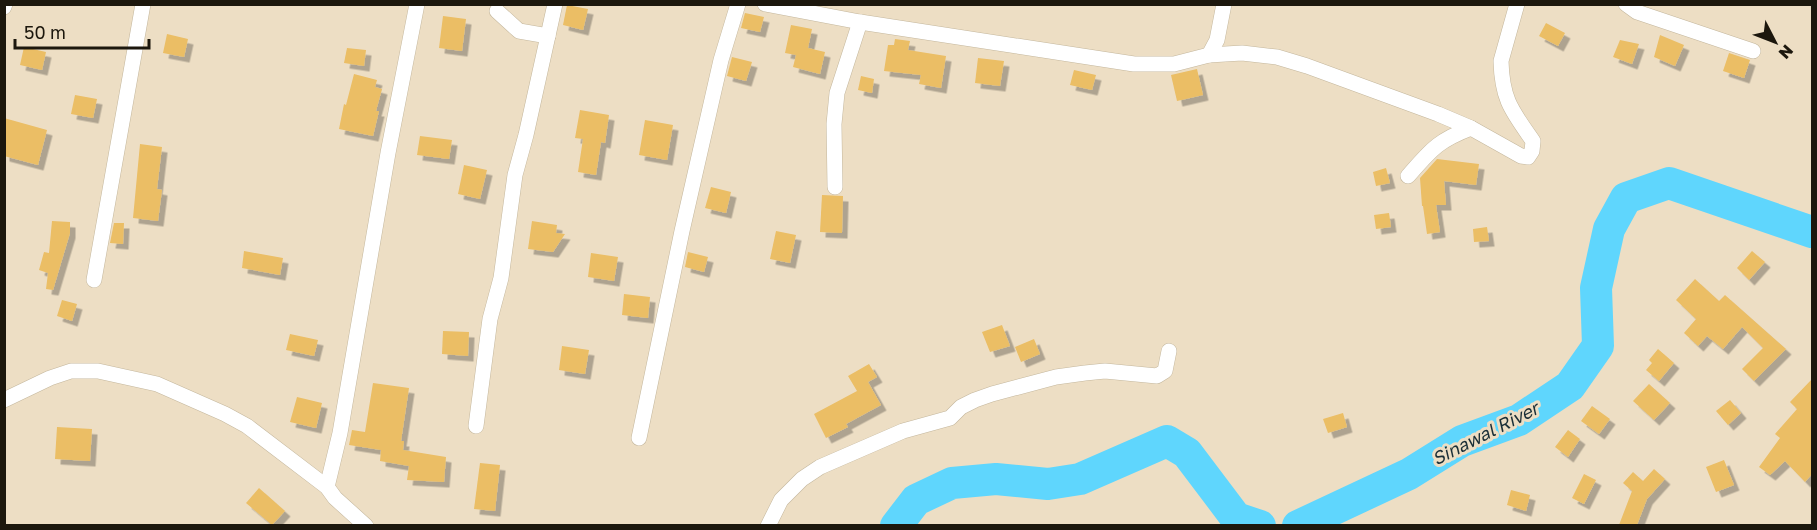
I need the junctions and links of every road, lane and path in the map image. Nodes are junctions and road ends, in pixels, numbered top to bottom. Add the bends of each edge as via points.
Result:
1 (144, 4) edge
2 (417, 4) edge
3 (555, 4) edge
4 (738, 4) edge
5 (765, 4) edge
6 (1224, 4) edge
7 (1517, 4) edge
8 (1626, 4) edge
9 (497, 11) dead end
10 (860, 22) junction
11 (548, 36) junction
12 (1753, 51) dead end
13 (1209, 55) junction
14 (1471, 129) junction
15 (1408, 176) dead end
16 (835, 187) dead end
17 (94, 280) dead end
18 (1169, 351) dead end
19 (4, 400) edge
20 (476, 426) dead end
21 (639, 438) dead end
22 (327, 486) junction
23 (366, 525) edge
24 (768, 525) edge

1 - 17 street
2 - 22 street via 340,433
3 - 11 street
4 - 21 street via 721,60
5 - 10 street
6 - 13 street via 1217,40
7 - 14 street via 1501,62 1503,92 1511,111 1533,141 1532,152 1528,157 1521,156
8 - 12 street via 1637,12
9 - 11 street via 519,31
10 - 13 street via 1134,64 1174,64
10 - 16 street via 837,93
11 - 20 street via 515,176
13 - 14 street via 1255,54 1287,60
14 - 15 street via 1431,149
18 - 24 street via 1165,371 1157,376 1105,371 1056,377 984,397 962,407 950,418 903,431 852,453 802,479 781,500
19 - 22 street via 71,371 98,371 157,384 247,426
22 - 23 street

